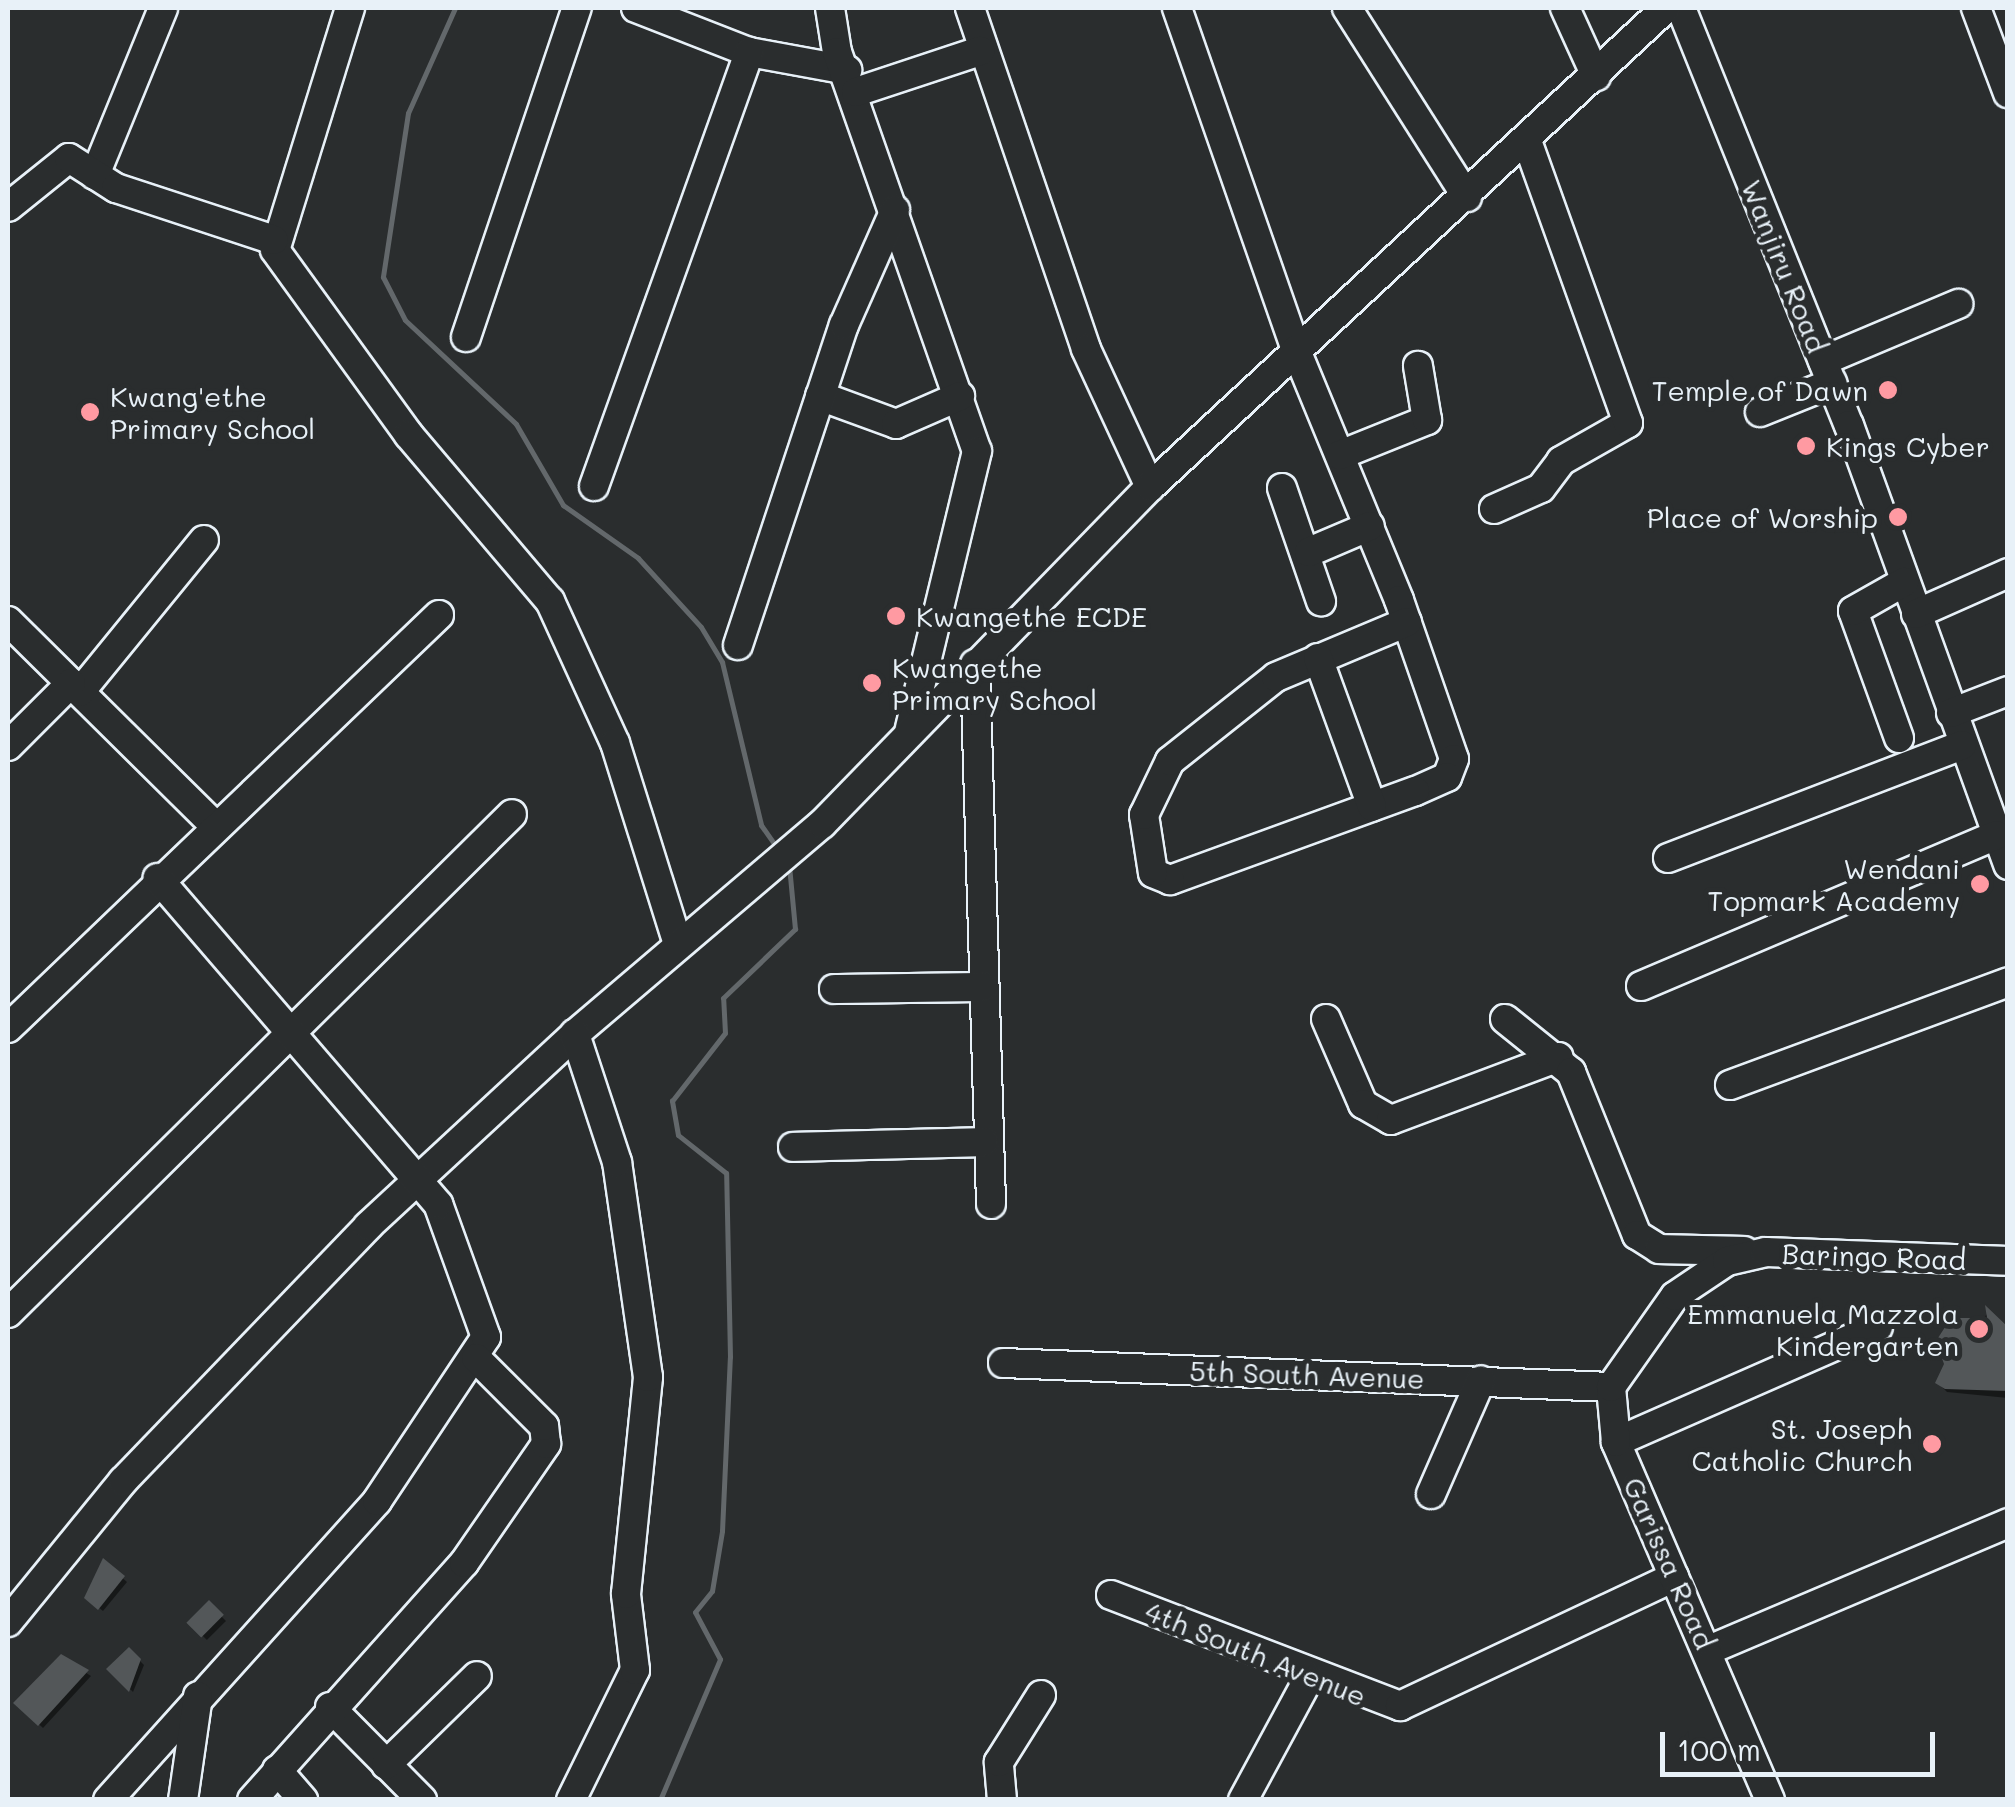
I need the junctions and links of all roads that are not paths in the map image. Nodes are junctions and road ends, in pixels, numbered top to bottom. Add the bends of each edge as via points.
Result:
1 (163, 8) edge
2 (350, 8) edge
3 (577, 8) edge
4 (636, 8) edge
5 (830, 8) edge
6 (970, 8) edge
7 (1177, 8) edge
8 (1347, 8) edge
9 (1565, 8) edge
10 (1666, 8) edge
11 (1681, 8) edge
12 (1976, 8) edge
13 (749, 52) junction
14 (980, 52) junction
15 (1596, 76) junction
16 (852, 81) junction
17 (2008, 93) edge
18 (1527, 140) junction
19 (95, 175) junction
20 (1467, 197) junction
21 (8, 207) edge
22 (894, 210) junction
23 (274, 240) junction
24 (1958, 304) dead end
25 (466, 337) dead end
26 (1296, 350) junction
27 (1418, 366) dead end
28 (1827, 372) junction
29 (820, 396) junction
30 (960, 396) junction
31 (1760, 412) dead end
32 (1340, 455) junction
33 (594, 486) dead end
34 (1150, 487) junction
35 (1282, 488) dead end
36 (1494, 509) dead end
37 (1370, 526) junction
38 (204, 540) dead end
39 (1309, 552) junction
40 (2008, 572) edge
41 (1904, 582) junction
42 (1321, 601) dead end
43 (1916, 614) junction
44 (440, 615) dead end
45 (8, 621) edge
46 (1407, 622) junction
47 (738, 646) dead end
48 (1318, 658) junction
49 (975, 664) junction
50 (75, 688) junction
51 (2008, 691) edge
52 (1951, 713) junction
53 (910, 730) junction
54 (1899, 738) dead end
55 (8, 746) edge
56 (1962, 746) junction
57 (1372, 806) junction
58 (512, 814) dead end
59 (212, 824) junction
60 (1996, 835) junction
61 (1668, 858) dead end
62 (2008, 865) edge
63 (158, 878) junction
64 (678, 944) junction
65 (2008, 982) edge
66 (984, 986) junction
67 (1641, 986) dead end
68 (834, 989) dead end
69 (1326, 1019) dead end
70 (1505, 1020) dead end
71 (8, 1028) edge
72 (296, 1030) junction
73 (575, 1034) junction
74 (1559, 1057) junction
75 (1730, 1085) dead end
76 (984, 1142) junction
77 (794, 1147) dead end
78 (418, 1178) junction
79 (991, 1204) dead end
80 (1766, 1252) junction
81 (2008, 1261) edge
82 (8, 1313) edge
83 (1878, 1327) dead end
84 (476, 1358) junction
85 (1003, 1362) dead end
86 (1481, 1380) junction
87 (1611, 1387) junction
88 (1616, 1442) junction
89 (1431, 1494) dead end
90 (2008, 1524) edge
91 (1674, 1577) junction
92 (1111, 1594) dead end
93 (8, 1622) edge
94 (1709, 1650) junction
95 (477, 1676) dead end
96 (1309, 1678) junction
97 (198, 1696) junction
98 (1041, 1696) dead end
99 (330, 1707) junction
100 (386, 1764) junction
101 (277, 1770) junction
102 (108, 1800) edge
103 (184, 1800) edge
104 (252, 1800) edge
105 (303, 1800) edge
106 (422, 1800) edge
107 (571, 1800) edge
108 (1002, 1800) edge
109 (1243, 1800) edge
110 (1770, 1800) edge

1 - 19 street
2 - 23 street
3 - 25 street
4 - 13 street
5 - 16 street
6 - 14 street
7 - 26 street
8 - 20 street
9 - 15 street
10 - 15 street
11 - 28 street, Wanjiru Road
12 - 17 street
13 - 16 street
13 - 33 street
14 - 16 street
14 - 34 street via 1125,450
15 - 18 street
16 - 22 street
18 - 20 street
18 - 36 street via 1628,423 1561,460 1540,488
19 - 21 street via 68,158 55,162
19 - 23 street
20 - 26 street
22 - 29 street
22 - 30 street
23 - 64 street via 288,279 550,601 615,742
24 - 28 street
26 - 32 street
26 - 34 street
27 - 32 street via 1427,420
28 - 31 street
28 - 41 street, Wanjiru Road
29 - 30 street via 896,424
29 - 47 street
30 - 53 street via 977,474 914,682
32 - 37 street
34 - 49 street
35 - 39 street
37 - 39 street
37 - 46 street
38 - 50 street
39 - 42 street
40 - 43 street
41 - 43 street, Wanjiru Road
41 - 54 street via 1853,611
43 - 52 street, Wanjiru Road
44 - 59 street
45 - 50 street
46 - 48 street
46 - 57 street via 1453,769
48 - 57 street
48 - 57 street via 1276,677 1170,761 1144,815 1144,862 1170,880
49 - 53 street
49 - 66 street
50 - 55 street
50 - 59 street
51 - 52 street
52 - 56 street, Wanjiru Road
53 - 64 street via 822,824
56 - 60 street, Wanjiru Road
56 - 61 street
58 - 72 street
59 - 63 street
60 - 62 street, Wanjiru Road
60 - 67 street
63 - 71 street
63 - 72 street
64 - 73 street
65 - 75 street
66 - 68 street
66 - 76 street
69 - 74 street via 1363,1104 1392,1120
70 - 74 street
72 - 78 street
72 - 82 street
73 - 78 street
73 - 107 street via 617,1162 648,1377 626,1594 634,1670
74 - 80 street via 1622,1208 1648,1245
76 - 77 street
76 - 79 street
78 - 84 street via 452,1230 483,1312
78 - 93 street via 183,1416
80 - 81 street, Baringo Road
80 - 87 street, Baringo Road via 1697,1277
83 - 88 street
84 - 97 street via 377,1501
84 - 99 street via 544,1426 546,1444 464,1563
85 - 86 street, 5th South Avenue
86 - 87 street, 5th South Avenue
86 - 89 street
87 - 88 street, Garissa Road
88 - 91 street, Garissa Road
90 - 94 street
91 - 94 street, Garissa Road
91 - 96 street, 4th South Avenue via 1415,1704
92 - 96 street, 4th South Avenue
94 - 110 street, Garissa Road
95 - 100 street
96 - 109 street
97 - 102 street
97 - 103 street
98 - 108 street via 999,1762
99 - 100 street
99 - 101 street
100 - 106 street
101 - 104 street
101 - 105 street

